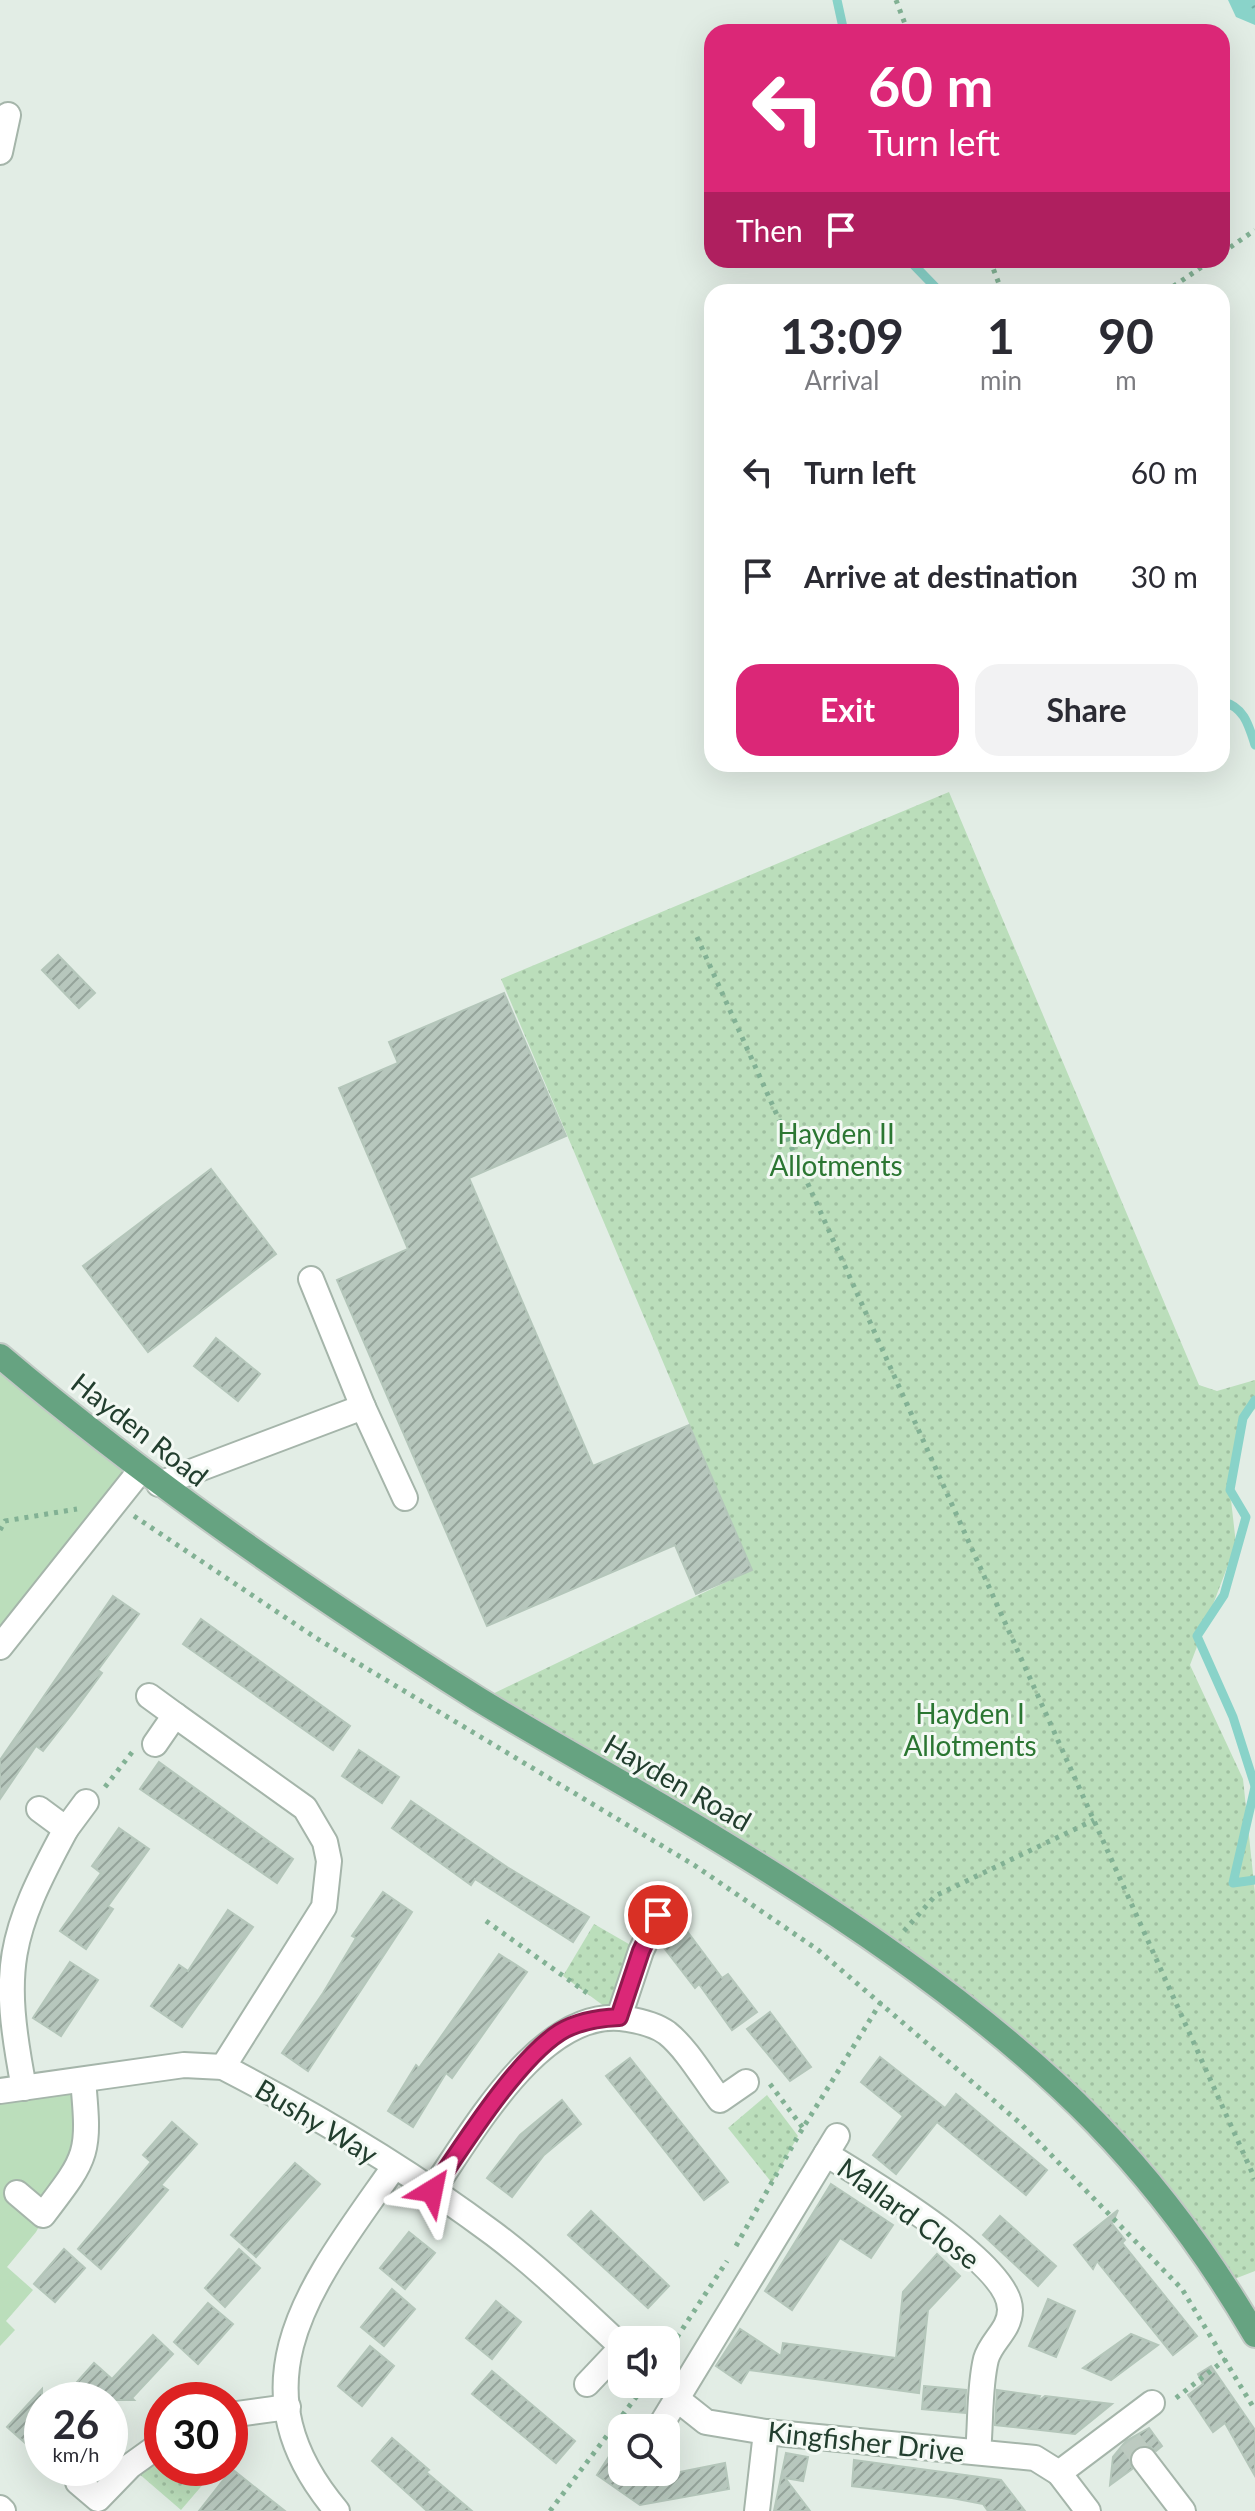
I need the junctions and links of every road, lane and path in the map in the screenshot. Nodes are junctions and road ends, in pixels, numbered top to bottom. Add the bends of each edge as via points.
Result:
1 (896, 0) edge
2 (905, 24) edge
3 (8, 115) dead end
4 (0, 152) edge
5 (1255, 230) edge
6 (1230, 247) edge
7 (1200, 268) edge
8 (1177, 284) edge
9 (697, 937) dead end
10 (311, 1279) dead end
11 (0, 1356) edge
12 (363, 1407) junction
13 (149, 1478) junction
14 (405, 1498) dead end
15 (114, 1502) junction
16 (0, 1530) edge
17 (0, 1647) edge
18 (149, 1696) dead end
19 (175, 1715) junction
20 (155, 1744) joint
21 (86, 1802) joint
22 (39, 1809) dead end
23 (1094, 1820) junction
24 (66, 1829) junction
25 (658, 1915) dead end
26 (486, 1921) dead end
27 (887, 1952) junction
28 (881, 2002) junction
29 (619, 2017) junction
30 (223, 2067) junction
31 (83, 2080) junction
32 (746, 2082) joint
33 (12, 2090) edge
34 (803, 2128) junction
35 (394, 2167) junction
36 (1255, 2179) edge
37 (432, 2191) junction
38 (17, 2193) dead end
39 (680, 2333) edge
40 (1255, 2335) edge
41 (1226, 2359) junction
42 (587, 2384) dead end
43 (635, 2398) edge
44 (677, 2399) junction
45 (1152, 2403) joint
46 (288, 2407) junction
47 (1255, 2410) edge
48 (248, 2413) edge
49 (668, 2414) edge
50 (766, 2432) junction
51 (1132, 2443) junction
52 (978, 2452) junction
53 (144, 2456) edge
54 (128, 2468) edge
55 (1059, 2473) junction
56 (83, 2486) edge
57 (111, 2486) edge
58 (337, 2511) edge
59 (550, 2511) edge
60 (757, 2511) edge
61 (1088, 2511) edge
62 (1183, 2511) edge

1 - 2 path
3 - 4 street
5 - 6 path
7 - 8 path
9 - 23 path
10 - 12 street
11 - 13 main road, Hayden Road
12 - 13 street
12 - 14 street
13 - 15 street
13 - 27 main road, Hayden Road via 480,1700 778,1877
15 - 16 path via 5,1521
15 - 17 street
15 - 28 path via 316,1638 694,1865 818,1950
18 - 19 street
19 - 20 street
19 - 30 street via 305,1808 325,1842 329,1861 324,1907
20 - 21 path via 138,1745 100,1793
21 - 24 street
22 - 24 street
23 - 27 path via 935,1896
23 - 36 path
24 - 33 street via 28,1901 14,1950
25 - 29 street
26 - 29 path
27 - 40 main road, Hayden Road via 1046,2075 1095,2122 1185,2227
28 - 34 path
28 - 41 path via 1020,2123 1182,2289
29 - 32 street via 667,2034 720,2100
29 - 37 street via 578,2023 544,2045 486,2112
30 - 31 street, Bushy Way via 184,2065
30 - 35 street, Bushy Way
31 - 33 street, Bushy Way
31 - 38 street via 88,2136 80,2166 43,2215
32 - 34 path via 759,2071
34 - 39 path via 732,2254
35 - 37 street, Bushy Way
35 - 46 street via 306,2297 289,2351
37 - 42 street, Bushy Way via 495,2235 622,2347
41 - 45 path via 1157,2412
41 - 47 path
43 - 59 path
44 - 49 street
44 - 50 street, Kingfisher Drive via 706,2422
44 - 52 street, Mallard Close via 832,2145 963,2246 1003,2287 1010,2310 985,2365
45 - 51 street
46 - 48 street
46 - 58 street via 300,2454
50 - 52 street, Kingfisher Drive
50 - 60 street
51 - 55 street
51 - 62 street
52 - 55 street, Kingfisher Drive via 1035,2458
53 - 54 street
55 - 61 street, Kingfisher Drive
56 - 57 street via 98,2499

